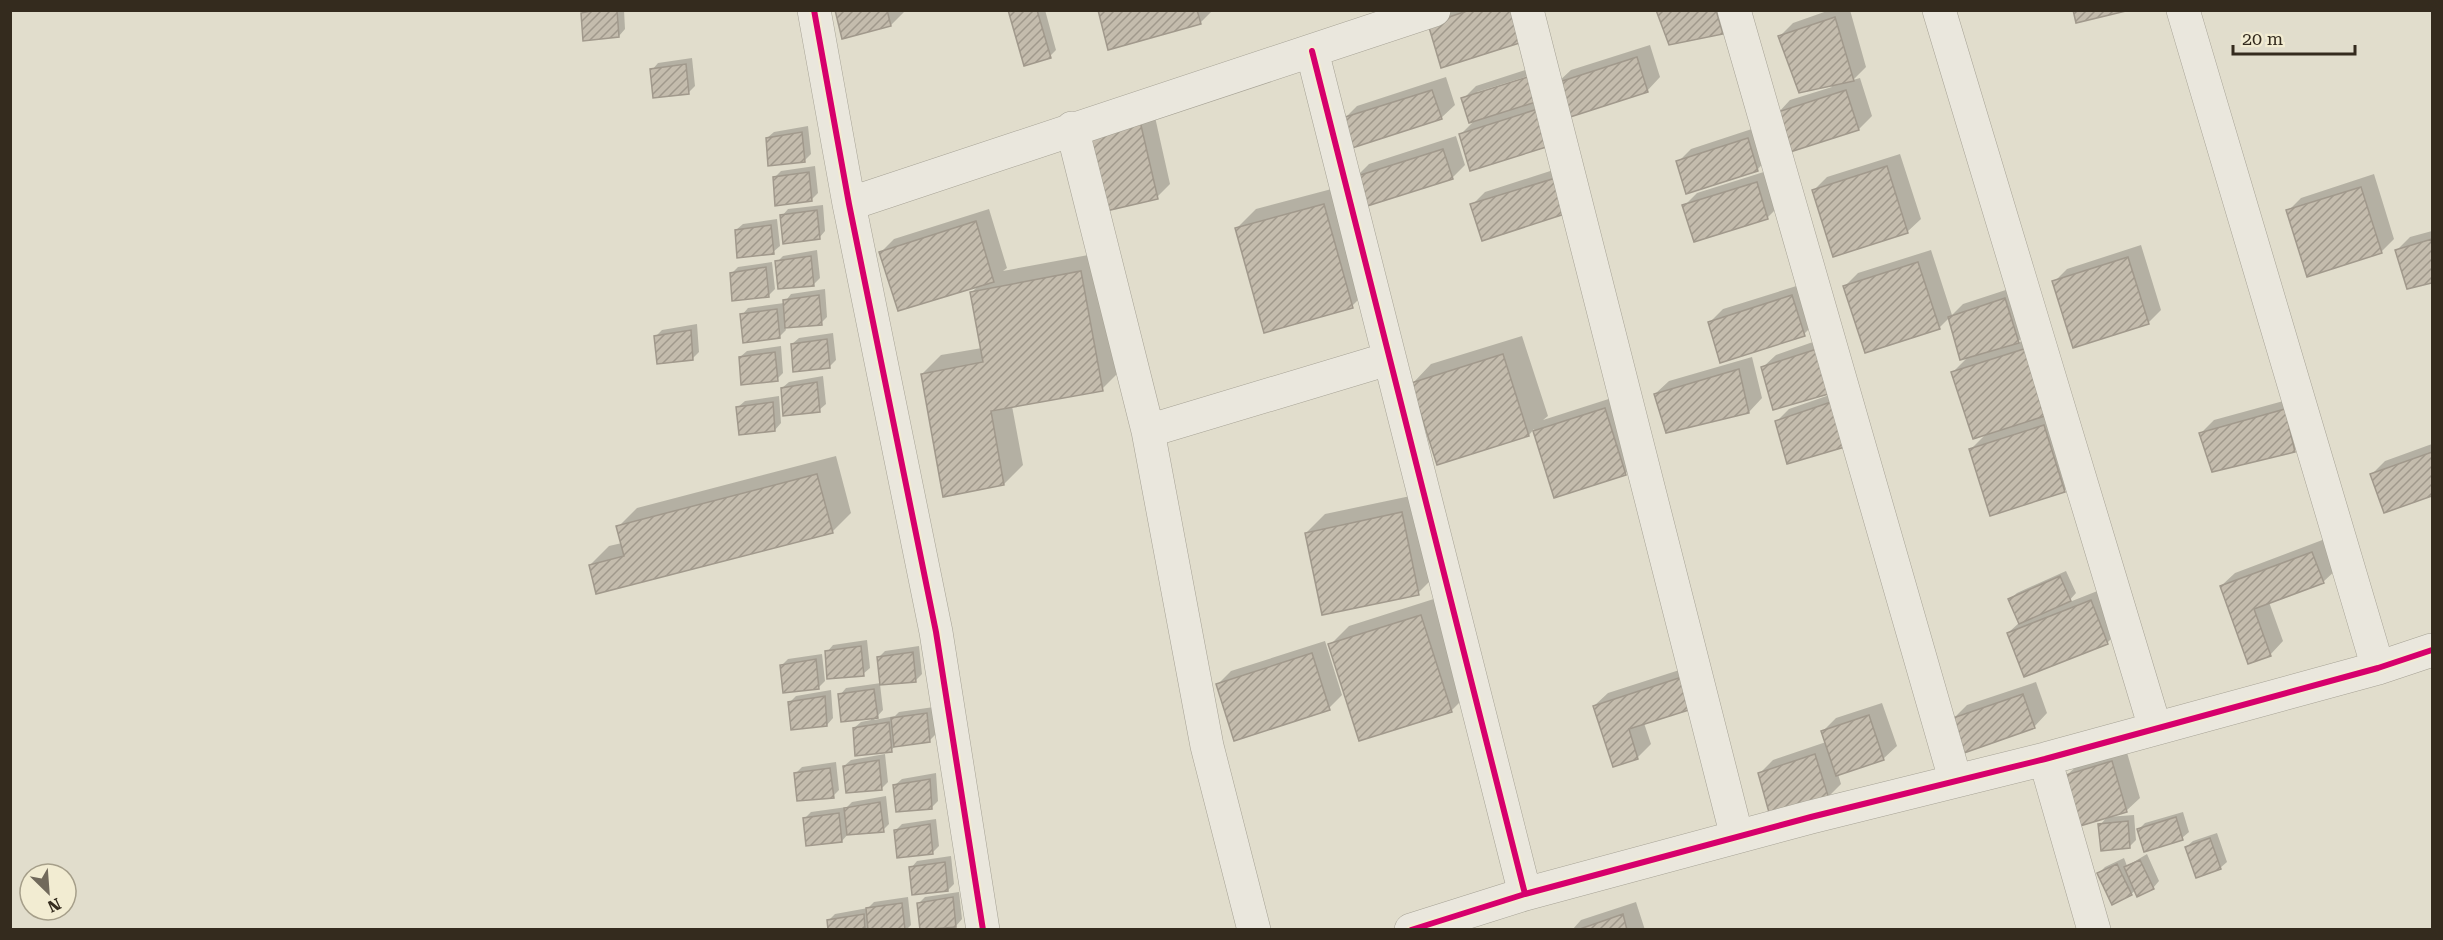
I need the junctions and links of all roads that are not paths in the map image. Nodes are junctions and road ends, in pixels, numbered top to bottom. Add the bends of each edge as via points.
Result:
1 (814, 10) edge
2 (1434, 10) edge
3 (1527, 10) edge
4 (1734, 10) edge
5 (1939, 10) edge
6 (2183, 10) edge
7 (1312, 51) junction
8 (1072, 128) junction
9 (849, 204) junction
10 (1388, 359) junction
11 (1148, 431) junction
12 (2433, 650) edge
13 (2378, 668) junction
14 (2155, 728) junction
15 (2045, 759) junction
16 (1955, 779) junction
17 (1737, 837) junction
18 (1512, 908) edge
19 (983, 930) edge
20 (1254, 930) edge
21 (1411, 930) edge
22 (2094, 930) edge

1 - 9 street
2 - 7 street
3 - 17 street
4 - 16 street
5 - 14 street
6 - 13 street
7 - 8 street
7 - 10 street
8 - 9 street
8 - 11 street
9 - 19 street via 936,632
10 - 11 street
10 - 18 street
11 - 20 street via 1207,746
12 - 13 street
13 - 14 street
14 - 15 street
15 - 16 street
15 - 22 street
16 - 17 street
17 - 18 street
18 - 21 street

